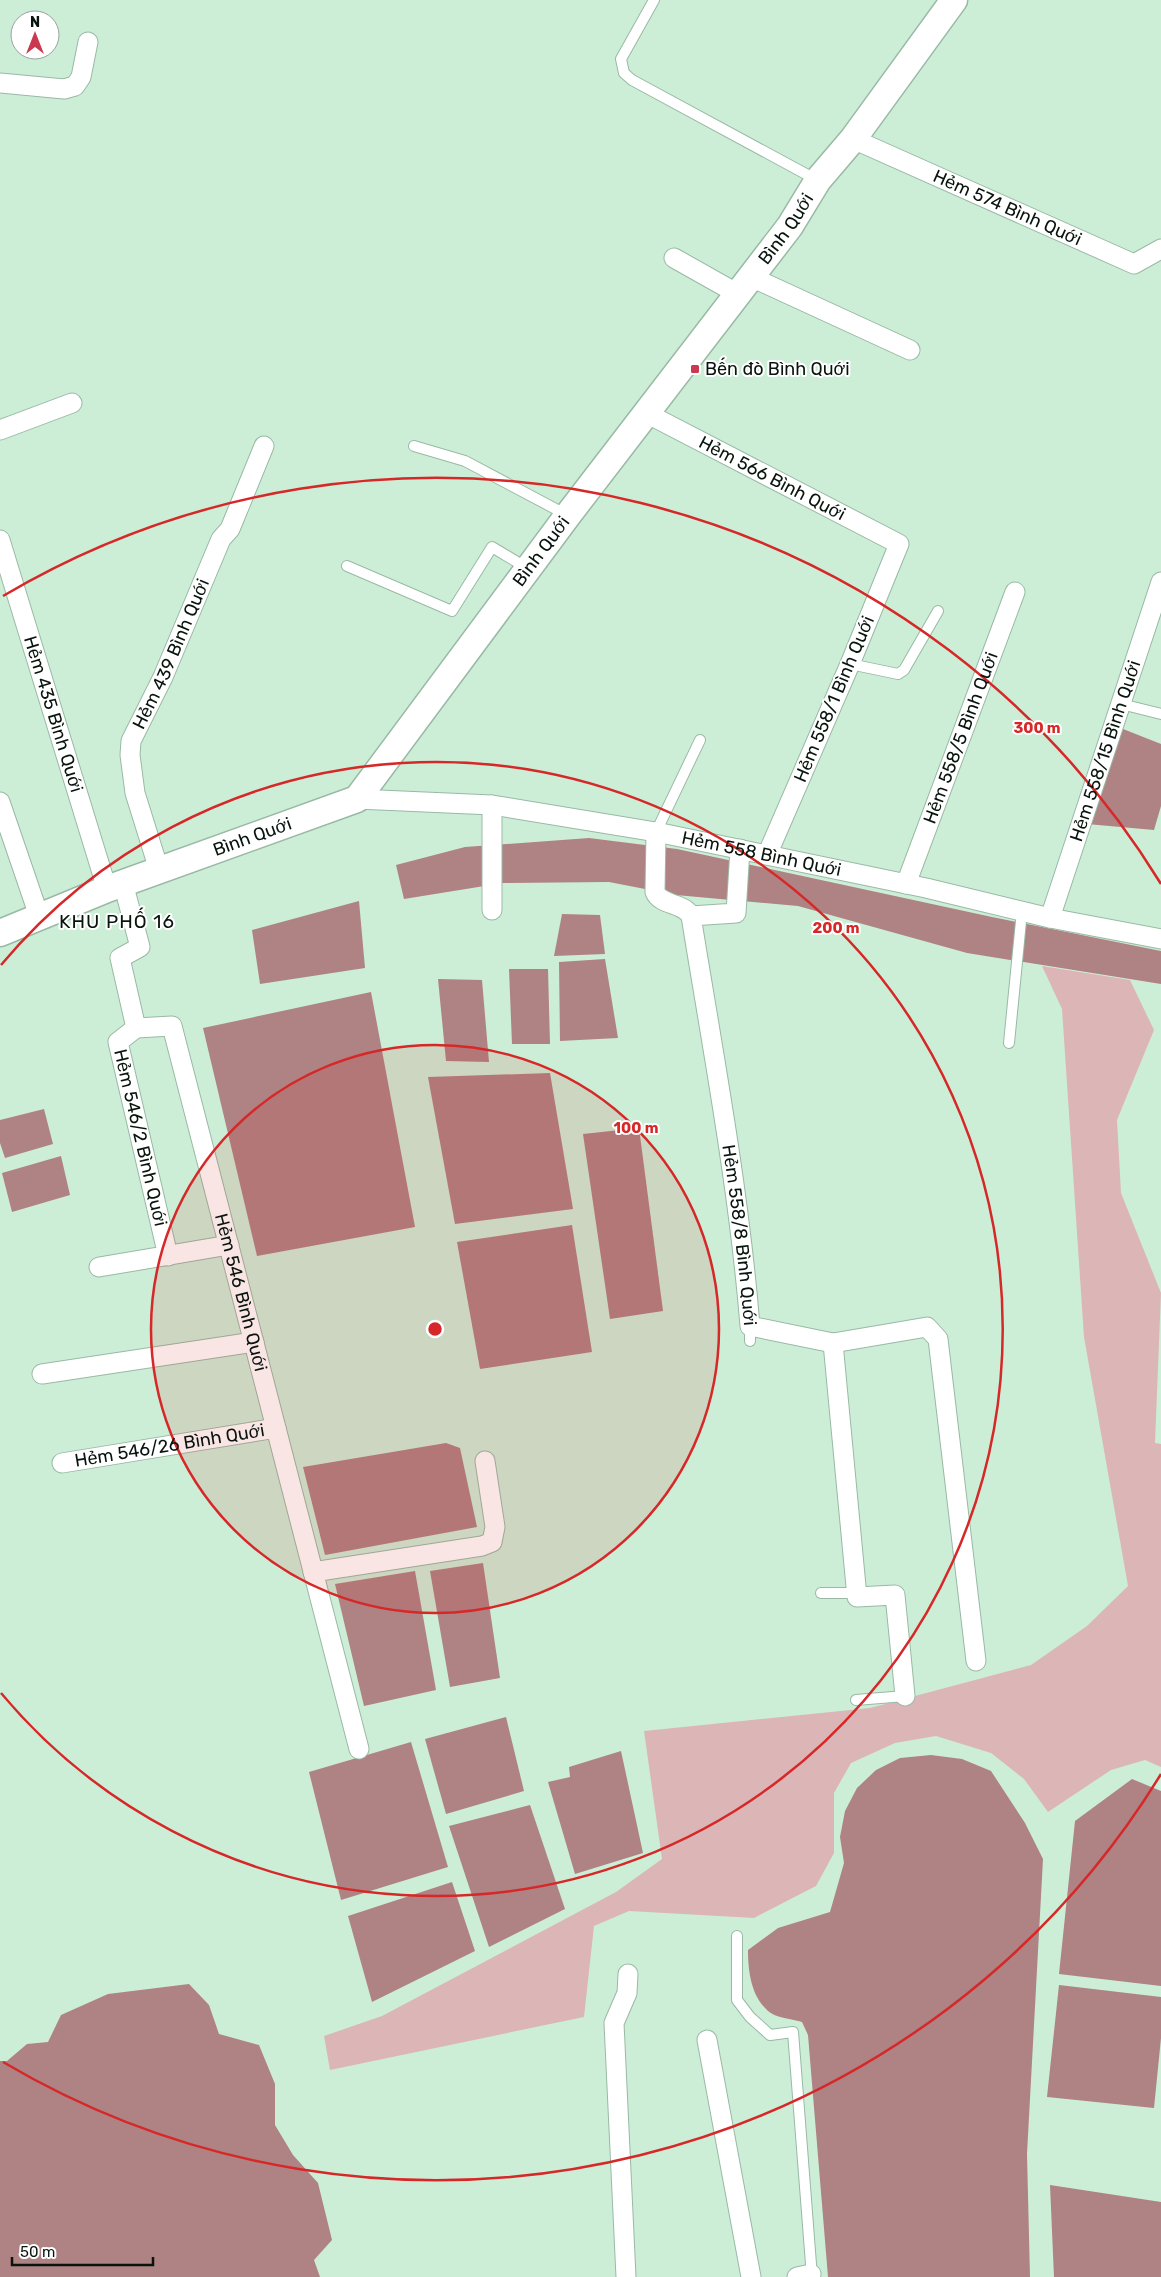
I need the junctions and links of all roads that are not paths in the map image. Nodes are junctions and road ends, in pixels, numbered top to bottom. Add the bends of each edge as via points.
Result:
1 (654, 0) edge
2 (954, 0) edge
3 (88, 42) dead end
4 (0, 83) edge
5 (853, 139) junction
6 (818, 180) junction
7 (1161, 249) edge
8 (674, 258) dead end
9 (744, 285) junction
10 (910, 350) dead end
11 (72, 403) dead end
12 (646, 413) junction
13 (0, 430) edge
14 (264, 446) dead end
15 (414, 446) dead end
16 (568, 515) junction
17 (0, 540) edge
18 (899, 544) joint
19 (347, 566) dead end
20 (527, 569) junction
21 (1161, 583) edge
22 (1014, 592) dead end
23 (938, 611) dead end
24 (850, 664) junction
25 (1121, 704) junction
26 (1161, 714) edge
27 (700, 740) dead end
28 (358, 799) junction
29 (0, 802) edge
30 (492, 804) junction
31 (656, 836) junction
32 (739, 854) junction
33 (767, 855) junction
34 (159, 870) junction
35 (906, 884) junction
36 (115, 886) junction
37 (492, 900) dead end
38 (1021, 915) junction
39 (39, 916) junction
40 (691, 916) junction
41 (1050, 918) junction
42 (0, 933) edge
43 (1161, 939) edge
44 (136, 1028) junction
45 (1009, 1043) dead end
46 (229, 1245) junction
47 (168, 1256) junction
48 (99, 1268) dead end
49 (254, 1342) junction
50 (834, 1343) junction
51 (42, 1374) dead end
52 (276, 1428) junction
53 (485, 1461) dead end
54 (62, 1463) dead end
55 (314, 1572) junction
56 (821, 1593) dead end
57 (857, 1593) junction
58 (976, 1661) dead end
59 (905, 1696) joint
60 (856, 1700) dead end
61 (359, 1749) dead end
62 (737, 1936) dead end
63 (628, 1974) dead end
64 (707, 2040) dead end
65 (807, 2276) edge
66 (626, 2277) edge
67 (751, 2277) edge

1 - 6 lane via 621,59 624,73
2 - 5 main road, Bình Quới
3 - 4 street via 81,76 75,86 64,89
5 - 6 main road, Bình Quới
5 - 7 street, Hẻm 574 Bình Quới via 1134,264
6 - 9 main road, Bình Quới via 790,226
8 - 9 street
9 - 10 street
9 - 12 main road, Bình Quới
11 - 13 street
12 - 16 main road, Bình Quới
12 - 18 street, Hẻm 566 Bình Quới
14 - 34 street, Hẻm 439 Bình Quới via 230,530 221,539 163,677 131,741 135,793
15 - 16 lane via 465,461
16 - 20 main road, Bình Quới
17 - 36 street, Hẻm 435 Bình Quới
18 - 24 street, Hẻm 558/1 Bình Quới
19 - 20 lane via 452,611 492,547
20 - 28 main road, Bình Quới
21 - 25 street, Hẻm 558/15 Bình Quới
22 - 35 street, Hẻm 558/5 Bình Quới
23 - 24 lane via 904,670 898,674
24 - 33 street, Hẻm 558/1 Bình Quới
25 - 26 lane
25 - 41 street, Hẻm 558/15 Bình Quới
27 - 31 lane
28 - 30 street, Hẻm 558 Bình Quới
28 - 34 main road, Bình Quới
29 - 39 street
30 - 31 street, Hẻm 558 Bình Quới
30 - 37 street
31 - 32 street, Hẻm 558 Bình Quới
31 - 40 street via 655,890 659,898 683,907
32 - 33 street, Hẻm 558 Bình Quới
32 - 40 street via 736,913
33 - 35 street, Hẻm 558 Bình Quới
34 - 36 main road, Bình Quới
35 - 38 street, Hẻm 558 Bình Quới
36 - 39 main road, Bình Quới
36 - 44 street via 140,947 120,958
38 - 41 street, Hẻm 558 Bình Quới
38 - 45 lane
39 - 42 main road, Bình Quới
40 - 50 street, Hẻm 558/8 Bình Quới via 736,1195 750,1334
41 - 43 street, Hẻm 558 Bình Quới
44 - 46 street, Hẻm 546 Bình Quới via 172,1026
44 - 47 street, Hẻm 546/2 Bình Quới via 118,1042
46 - 47 street
46 - 49 street, Hẻm 546 Bình Quới
47 - 48 street
49 - 51 street
49 - 52 street, Hẻm 546 Bình Quới
50 - 57 street
50 - 58 street, Hẻm 558/8 Bình Quới via 927,1327 938,1339
52 - 54 street, Hẻm 546/26 Bình Quới
52 - 55 street, Hẻm 546 Bình Quới
53 - 55 street via 495,1527 492,1542
55 - 61 street, Hẻm 546 Bình Quới
56 - 57 lane
57 - 59 street via 857,1597 895,1595
59 - 60 lane
62 - 65 lane via 737,2000 770,2035 793,2032
63 - 66 street via 627,1993 614,2023
64 - 67 street

